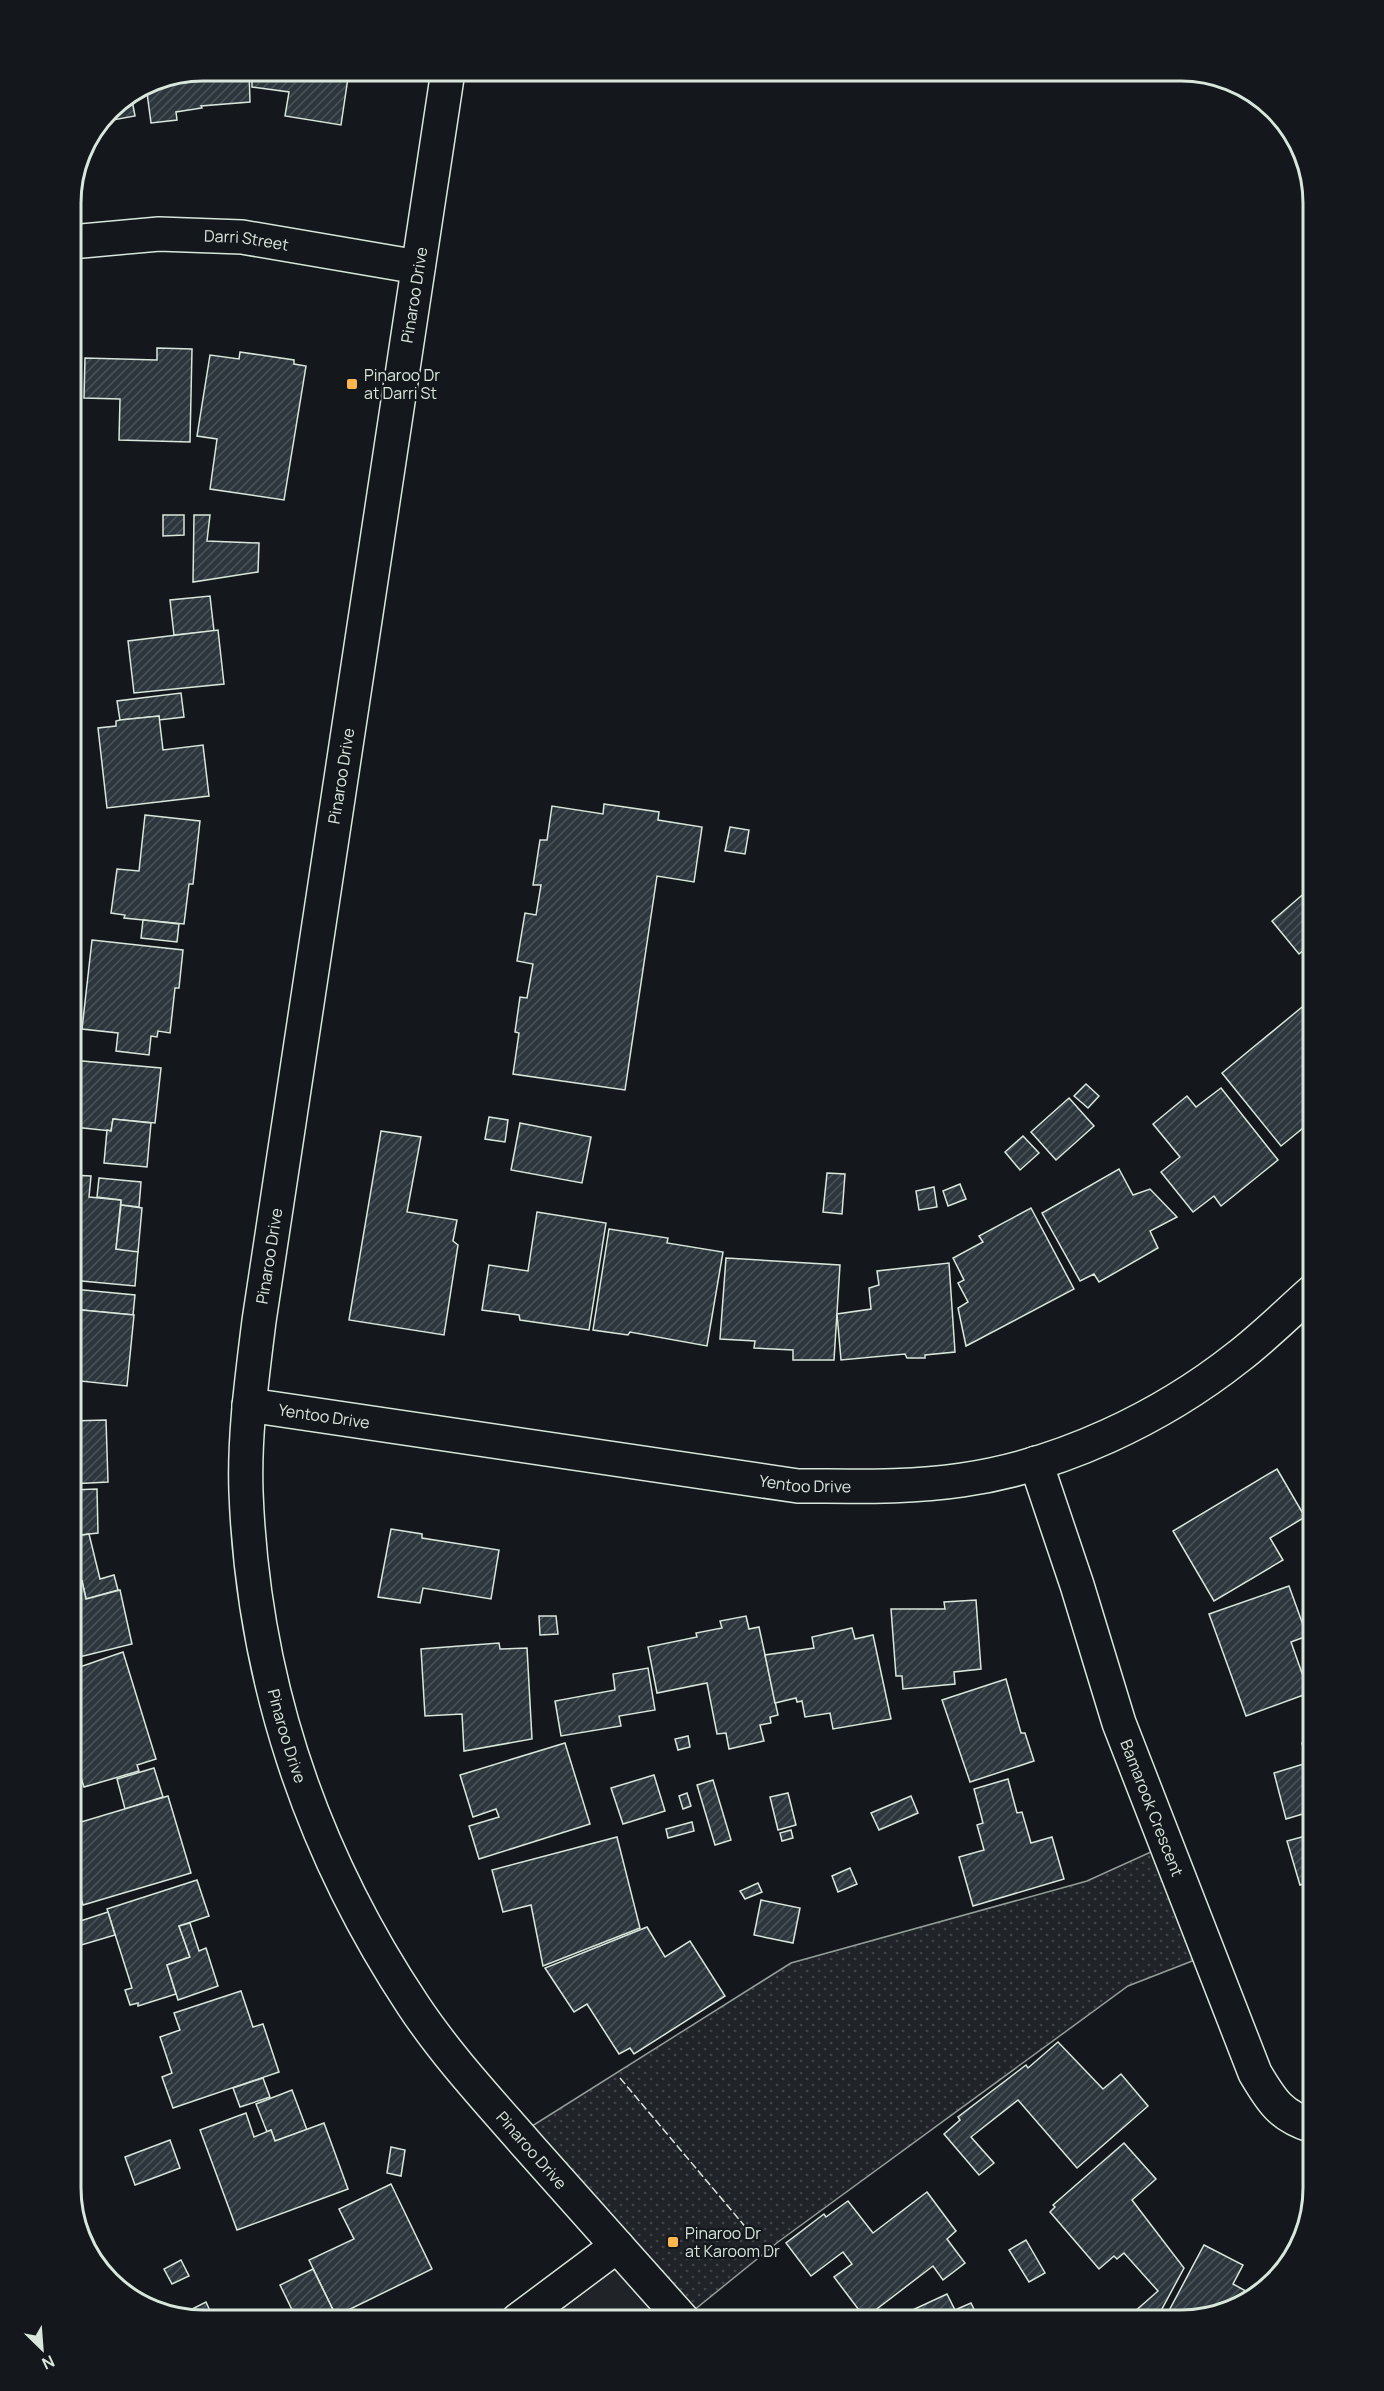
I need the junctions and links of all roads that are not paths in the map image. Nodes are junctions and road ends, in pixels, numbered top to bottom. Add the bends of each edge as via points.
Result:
1 (446, 81) edge
2 (81, 241) edge
3 (418, 267) junction
4 (1303, 1301) edge
5 (249, 1405) junction
6 (1036, 1463) junction
7 (1303, 2122) edge
8 (617, 2246) junction
9 (531, 2310) edge
10 (674, 2310) edge

1 - 3 street, Pinaroo Drive
2 - 3 street, Darri Street via 159,234 242,237
3 - 5 street, Pinaroo Drive via 260,1310
4 - 6 street, Yentoo Drive via 1238,1358 1175,1401 1107,1436
5 - 6 street, Yentoo Drive via 798,1486 879,1487 963,1480
5 - 8 street, Pinaroo Drive via 246,1489 252,1581 269,1677 298,1777 331,1859 367,1932 461,2070
6 - 7 street, Bamarook Crescent via 1119,1723 1255,2073 1271,2101 1292,2119
8 - 9 street
8 - 10 street, Pinaroo Drive

